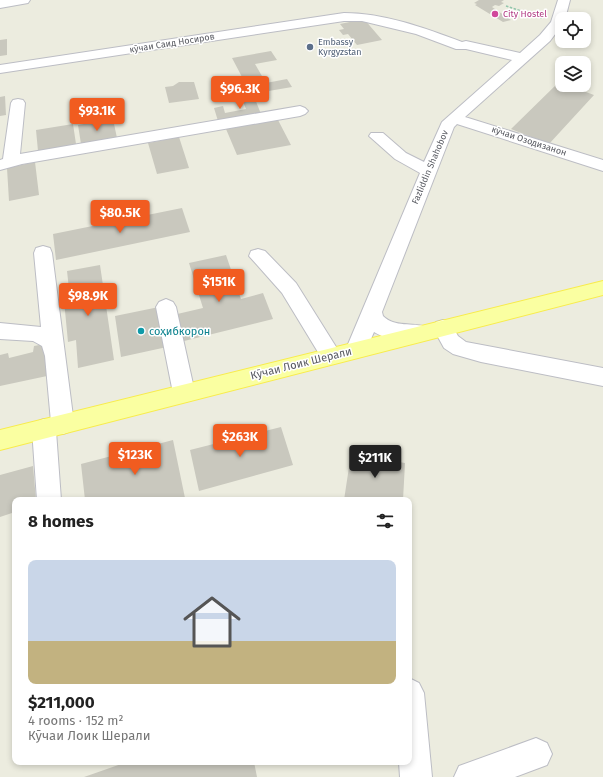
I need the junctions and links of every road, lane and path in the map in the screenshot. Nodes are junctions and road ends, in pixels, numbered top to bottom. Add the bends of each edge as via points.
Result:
1 (24, 0) edge
2 (564, 0) edge
3 (0, 4) edge
4 (506, 6) dead end
5 (560, 12) edge
6 (555, 22) edge
7 (555, 26) edge
8 (523, 58) junction
9 (0, 69) edge
10 (18, 103) dead end
11 (300, 112) dead end
12 (453, 118) junction
13 (377, 136) dead end
14 (6, 163) edge
15 (603, 166) edge
16 (428, 170) junction
17 (43, 253) dead end
18 (258, 256) dead end
19 (603, 288) edge
20 (166, 307) dead end
21 (372, 310) junction
22 (443, 328) junction
23 (0, 331) edge
24 (420, 333) junction
25 (54, 346) junction
26 (357, 349) junction
27 (331, 356) junction
28 (603, 377) edge
29 (184, 393) junction
30 (53, 426) junction
31 (0, 440) edge
32 (49, 497) edge
33 (412, 729) edge
34 (536, 754) dead end
35 (416, 777) edge
36 (470, 777) edge

1 - 3 street
2 - 5 street, Fazliddin Shahobov
4 - 6 path
7 - 8 street, Fazliddin Shahobov
8 - 9 street, кӯчаи Саид Носиров via 461,46 420,31 362,17 344,17
8 - 12 street, Fazliddin Shahobov
10 - 14 street
11 - 14 street
12 - 15 street, кӯчаи Озодизанон
12 - 16 street, Fazliddin Shahobov via 447,125
13 - 16 street via 408,163
16 - 21 street, Fazliddin Shahobov
17 - 25 street
18 - 27 street via 289,288
19 - 22 main road, Кӯчаи Лоик Шерали
20 - 29 street
21 - 24 street via 372,317 384,328 400,333
21 - 26 street, Fazliddin Shahobov
22 - 24 main road, Кӯчаи Лоик Шерали
22 - 28 street via 451,342 460,348
23 - 25 street via 36,333 52,341
24 - 26 main road, Кӯчаи Лоик Шерали
25 - 30 street
26 - 27 main road, Кӯчаи Лоик Шерали
27 - 29 main road, Кӯчаи Лоик Шерали
29 - 30 main road, Кӯчаи Лоик Шерали
30 - 31 main road, Кӯчаи Лоик Шерали
30 - 32 street
33 - 35 street
34 - 36 street

